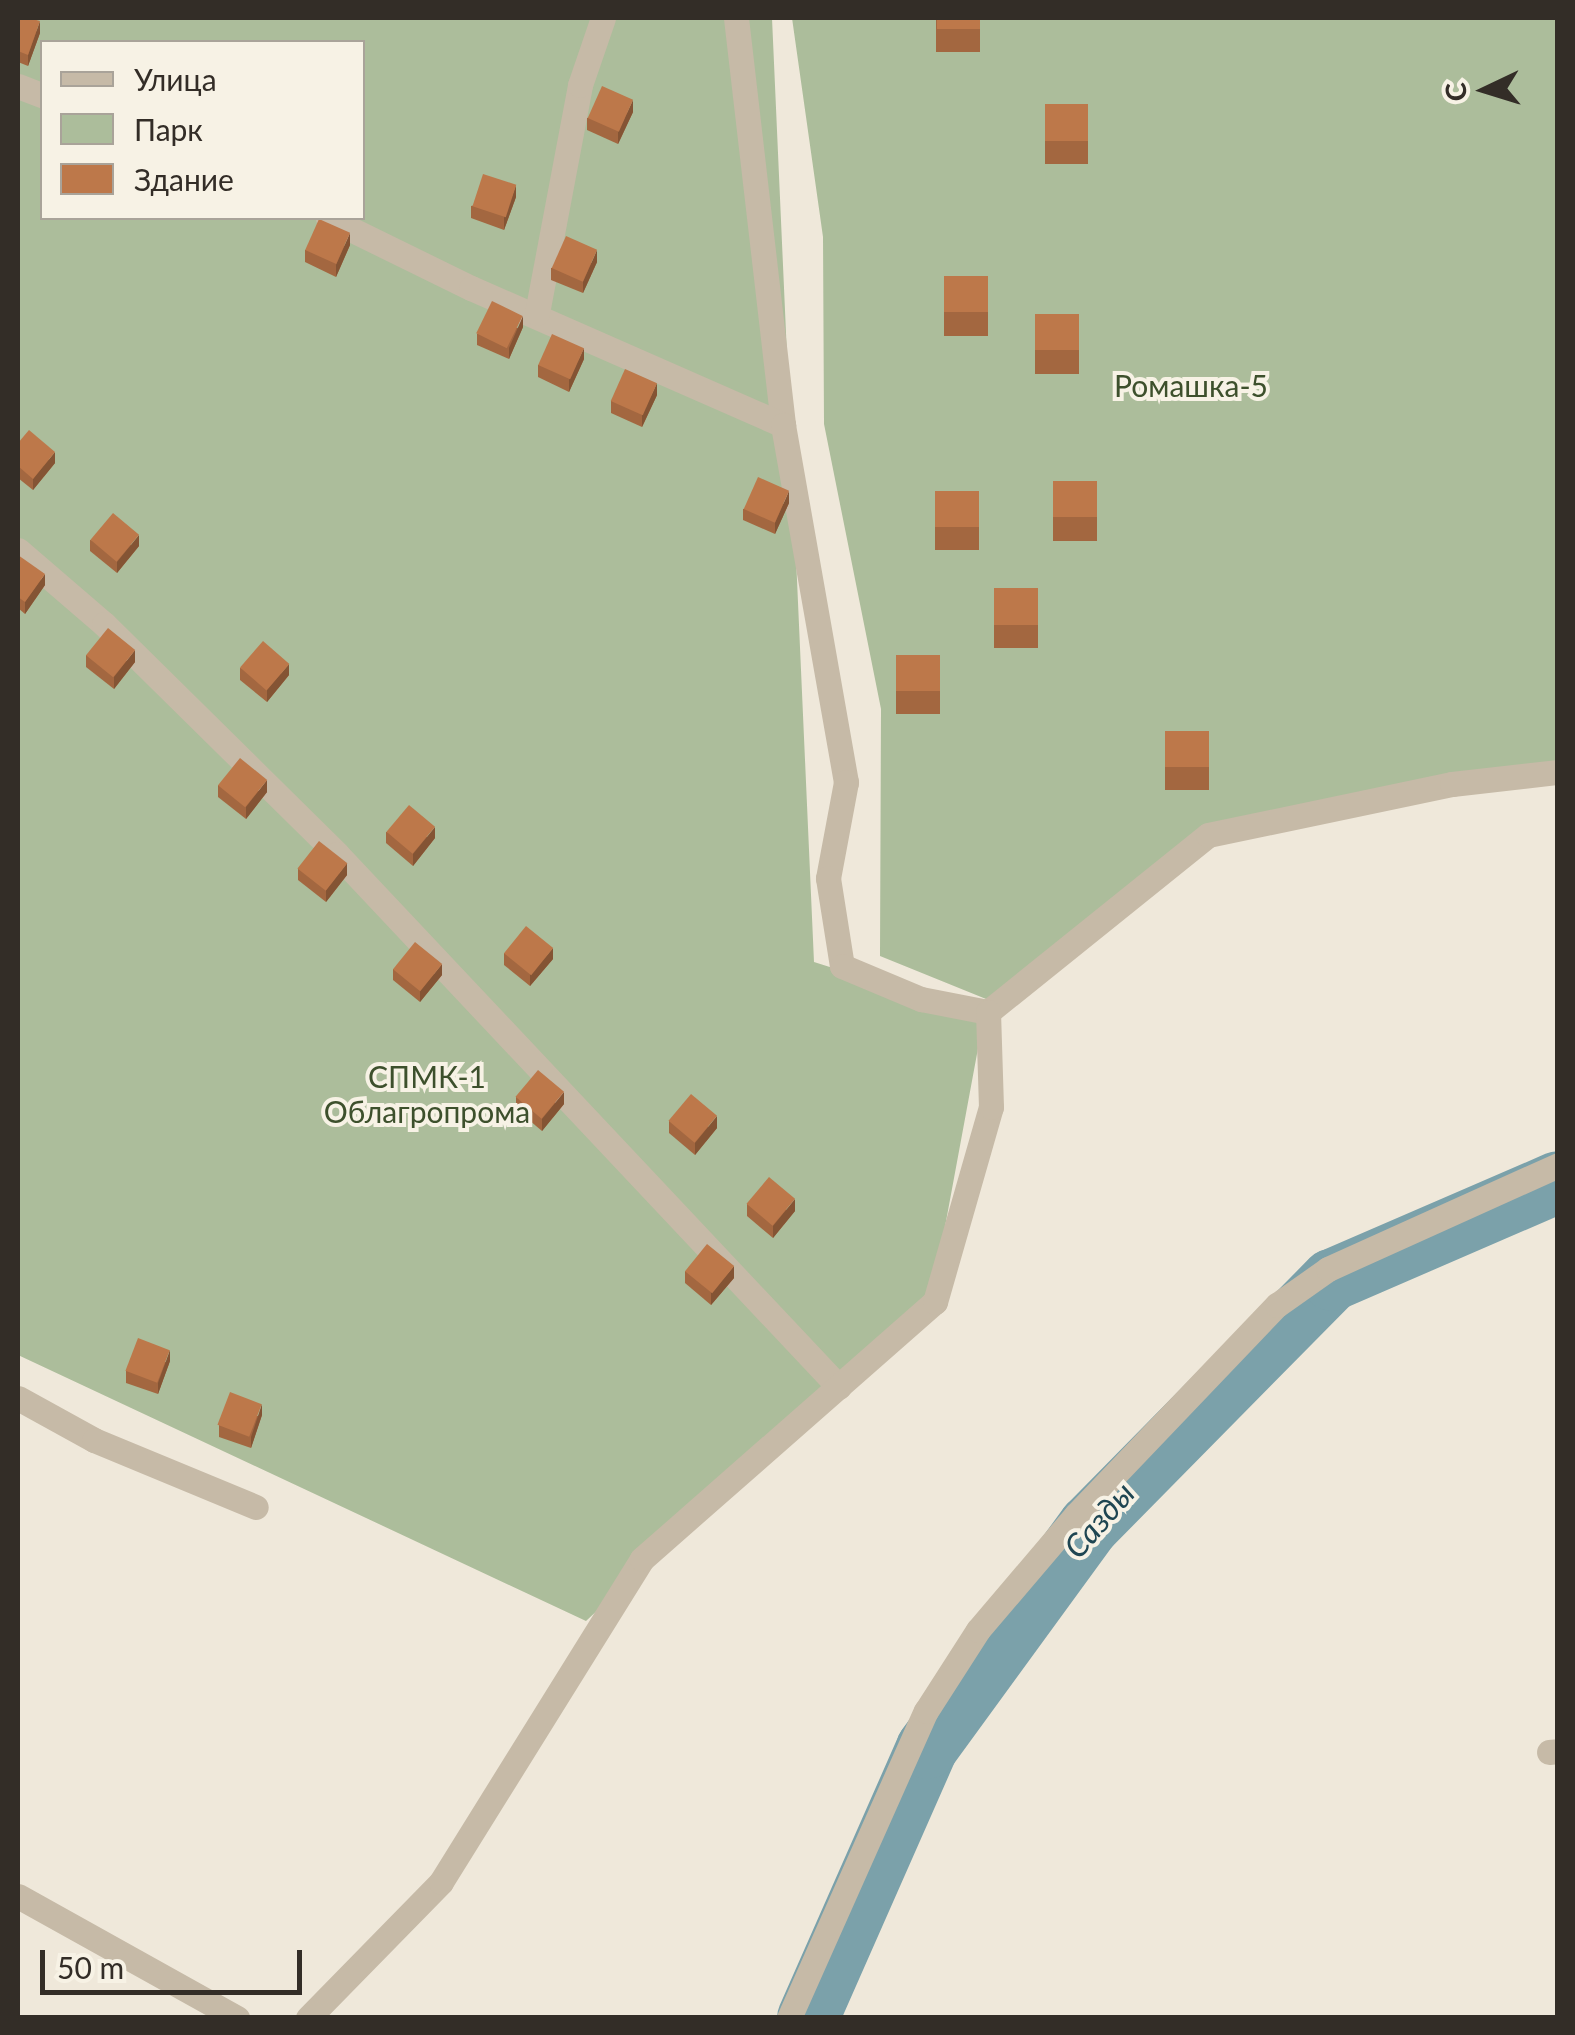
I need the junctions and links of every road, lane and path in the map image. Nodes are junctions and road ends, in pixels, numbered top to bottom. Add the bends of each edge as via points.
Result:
1 (603, 18) edge
2 (736, 18) edge
3 (332, 220) edge
4 (537, 313) junction
5 (783, 425) junction
6 (18, 550) edge
7 (1558, 772) edge
8 (988, 1012) junction
9 (1558, 1165) edge
10 (838, 1387) junction
11 (18, 1398) edge
12 (256, 1507) dead end
13 (18, 1896) edge
14 (237, 2018) edge
15 (308, 2018) edge
16 (790, 2018) edge

1 - 4 street via 580,85
2 - 5 street
3 - 4 street
4 - 5 street
5 - 8 street via 846,782 828,878 842,966 921,998
6 - 10 street via 104,624 337,854
7 - 8 street via 1452,784 1208,835
8 - 10 street via 990,1107 936,1302
9 - 16 street via 1328,1269 1276,1304 1076,1515 978,1630 926,1711
10 - 15 street via 642,1559 441,1882
11 - 12 street via 94,1440
13 - 14 street

